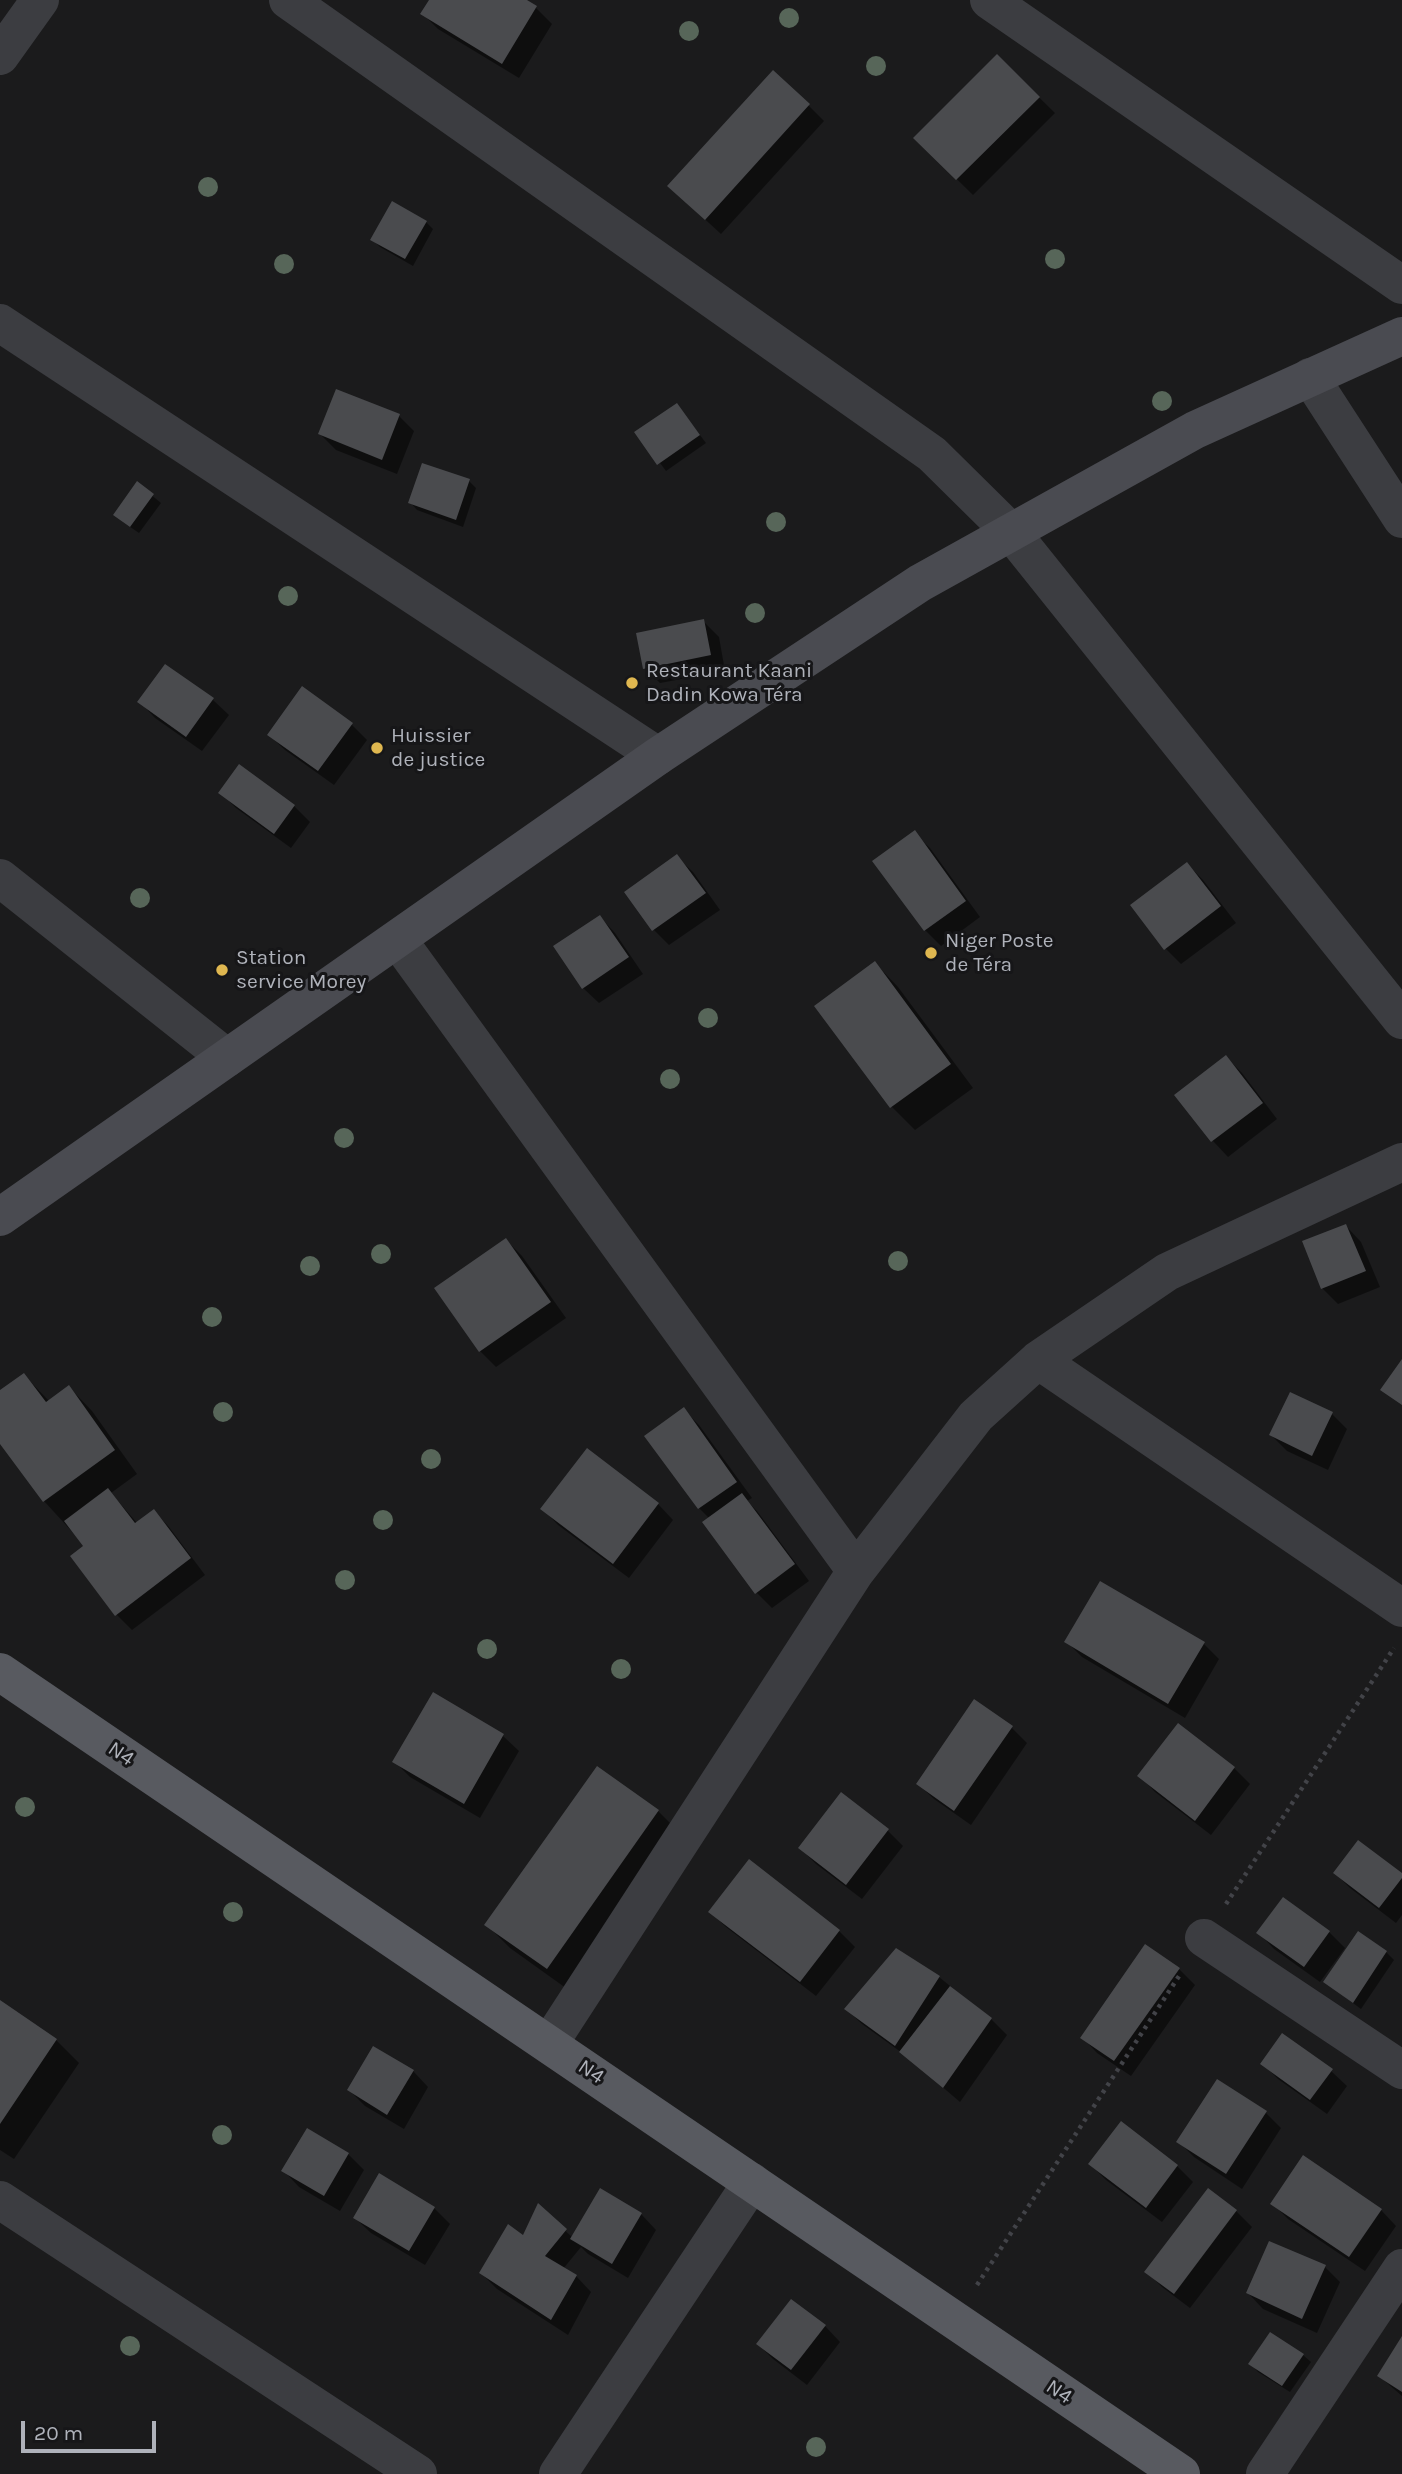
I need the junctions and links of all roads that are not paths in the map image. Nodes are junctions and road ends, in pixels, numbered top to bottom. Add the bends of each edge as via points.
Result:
1 (40, 0) edge
2 (288, 0) edge
3 (989, 0) edge
4 (0, 56) edge
5 (1402, 285) edge
6 (0, 323) edge
7 (1402, 336) edge
8 (1310, 377) junction
9 (1402, 519) edge
10 (1011, 532) junction
11 (659, 756) junction
12 (0, 878) edge
13 (398, 940) junction
14 (1402, 1020) edge
15 (227, 1058) junction
16 (1402, 1162) edge
17 (0, 1217) edge
18 (1038, 1360) junction
19 (856, 1571) junction
20 (1402, 1608) edge
21 (0, 1672) edge
22 (1204, 1938) road end
23 (549, 2044) junction
24 (1402, 2070) edge
25 (752, 2182) junction
26 (0, 2200) edge
27 (1402, 2268) edge
28 (418, 2474) edge
29 (558, 2474) edge
30 (1181, 2474) edge
31 (1265, 2474) edge

1 - 4 street
2 - 10 street via 932,454
3 - 5 street
6 - 11 street
7 - 8 main road
8 - 9 street
8 - 10 main road via 1195,430
10 - 11 main road via 920,583
10 - 14 street
11 - 13 main road
12 - 15 street
13 - 15 main road
13 - 19 street
15 - 17 main road
16 - 18 street via 1167,1272
18 - 19 street via 976,1416
18 - 20 street
19 - 23 street
21 - 23 main road, N4
22 - 24 street
23 - 25 main road, N4
25 - 29 street
25 - 30 main road, N4
26 - 28 street
27 - 31 street

